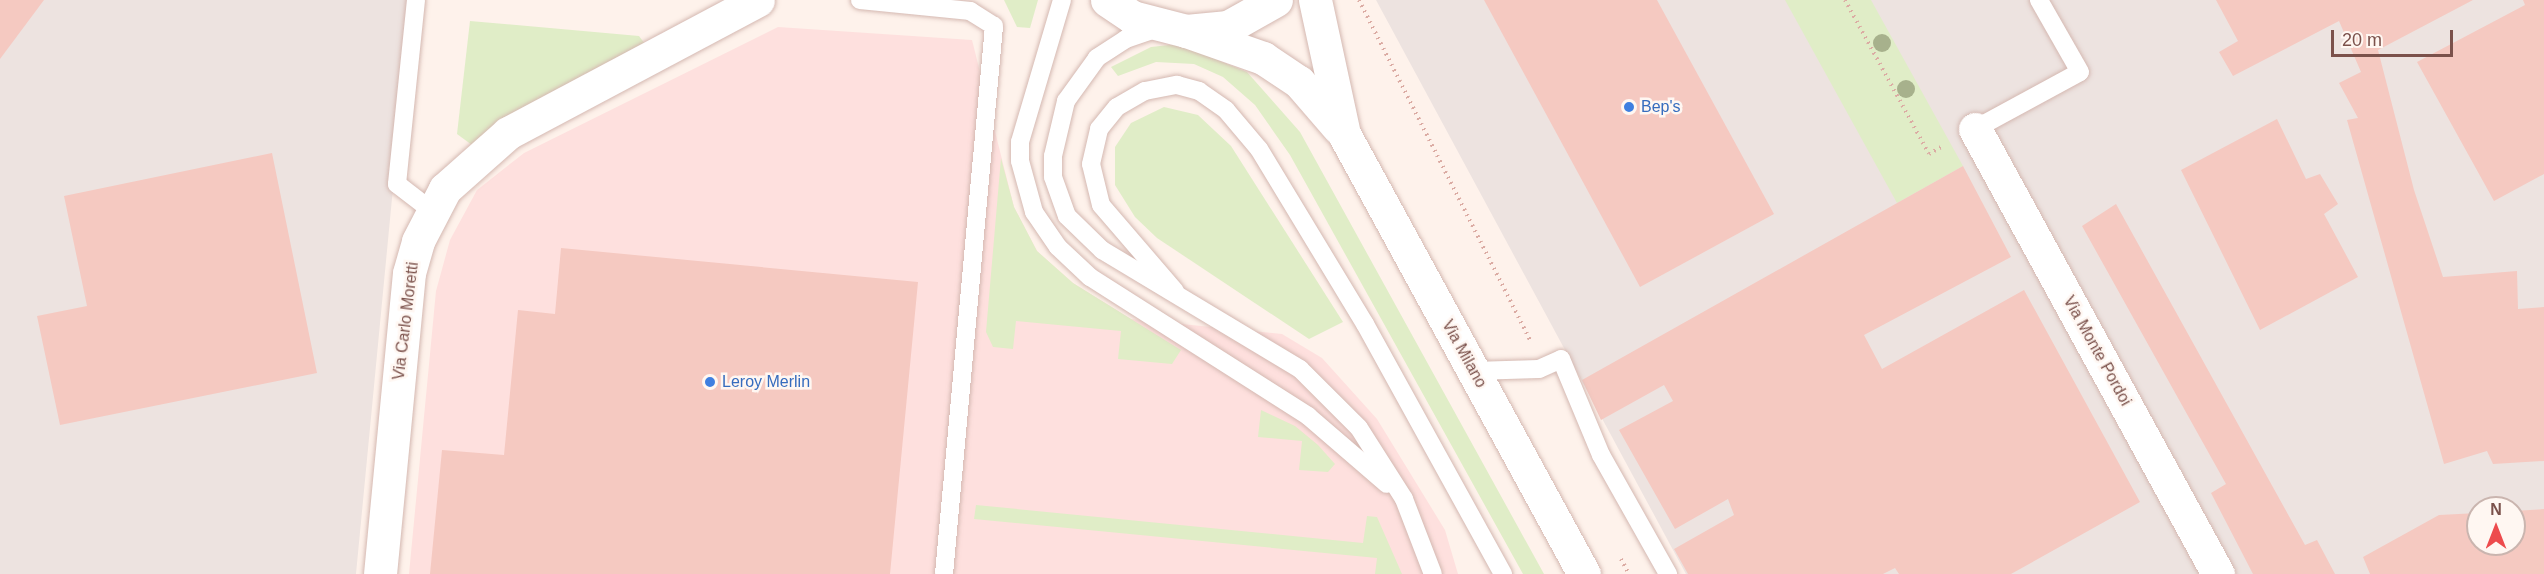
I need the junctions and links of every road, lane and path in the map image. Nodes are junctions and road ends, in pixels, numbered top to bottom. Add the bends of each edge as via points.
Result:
1 (416, 0) edge
2 (758, 0) edge
3 (860, 0) edge
4 (1062, 0) edge
5 (1107, 0) edge
6 (1276, 0) edge
7 (1315, 0) edge
8 (1359, 0) edge
9 (1845, 0) edge
10 (2039, 0) edge
11 (1173, 30) junction
12 (1975, 129) junction
13 (1344, 134) junction
14 (432, 211) junction
15 (1175, 291) junction
16 (1539, 369) junction
17 (1473, 371) junction
18 (1404, 499) junction
19 (1619, 555) dead end
20 (380, 574) edge
21 (944, 574) edge
22 (1433, 574) edge
23 (1503, 574) edge
24 (1584, 574) edge
25 (1629, 574) edge
26 (1668, 574) edge
27 (2218, 574) edge

1 - 14 lane via 398,184
2 - 14 street, Via Carlo Moretti via 508,133 462,170
3 - 21 lane via 970,11 989,19 995,35
4 - 18 lane via 1020,142 1025,186 1046,229 1090,277 1308,416
5 - 11 street, Via Milano
6 - 11 street via 1228,27
7 - 13 street, Via Milano
8 - 16 path
9 - 12 path via 1929,154
10 - 12 lane via 2080,72
11 - 13 street, Via Milano via 1263,58 1299,82
11 - 15 lane via 1126,39 1085,70 1059,119 1053,177 1067,216 1082,233
12 - 27 street, Via Monte Pordoi
13 - 17 street, Via Milano
14 - 20 street, Via Carlo Moretti via 409,273
15 - 18 lane via 1300,369 1359,428
15 - 23 lane via 1101,205 1091,164 1099,129 1117,107 1145,91 1177,85 1199,91 1226,110 1259,149 1365,324
16 - 17 lane
16 - 26 lane via 1561,359 1601,455
17 - 24 street, Via Milano
18 - 22 lane
19 - 25 path

